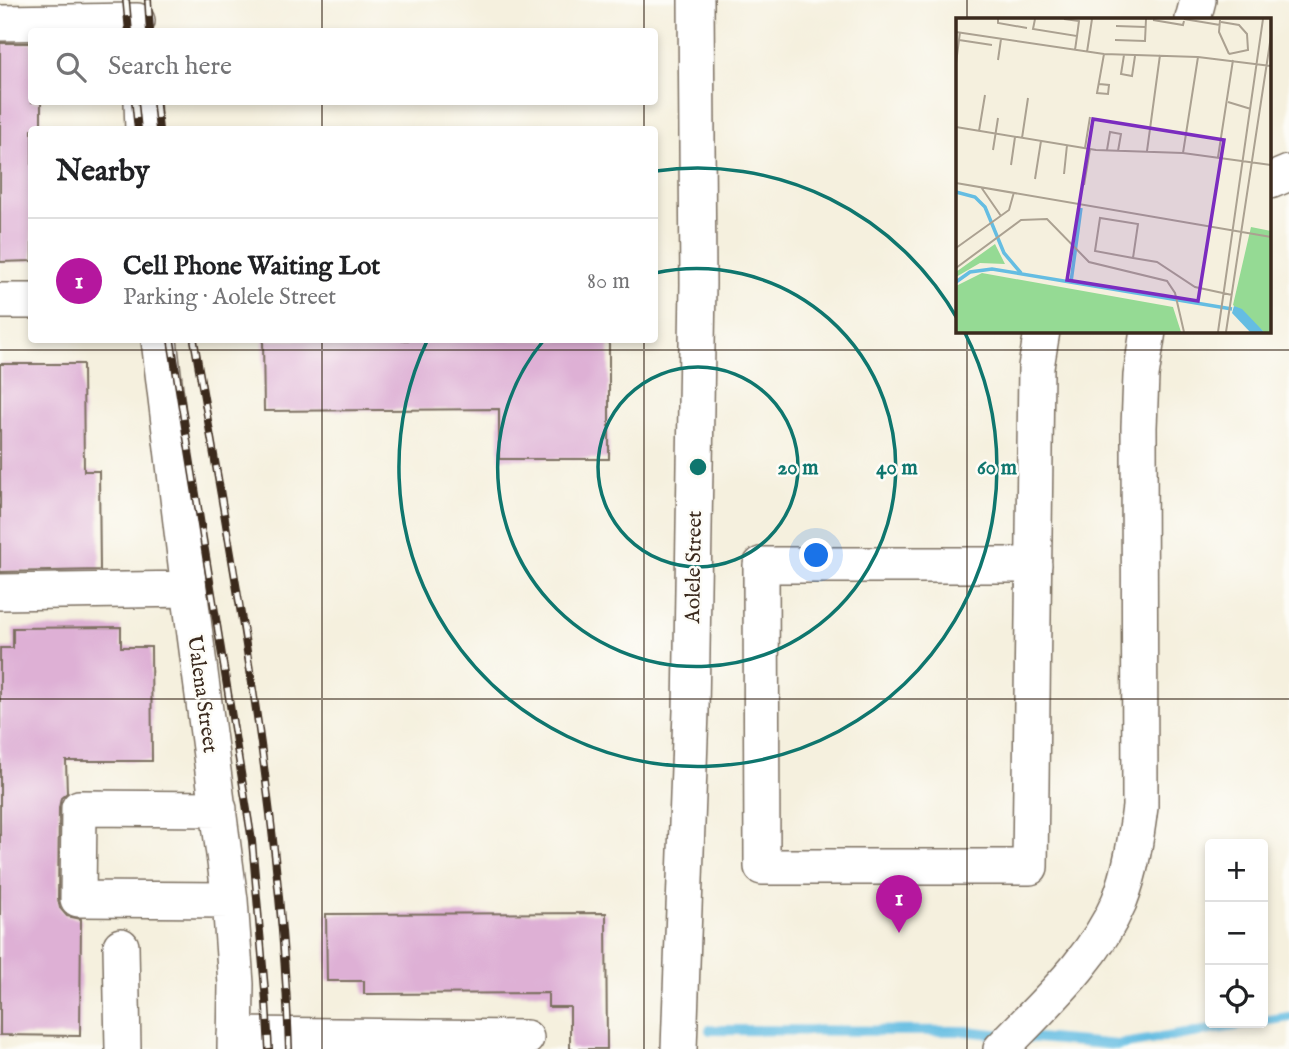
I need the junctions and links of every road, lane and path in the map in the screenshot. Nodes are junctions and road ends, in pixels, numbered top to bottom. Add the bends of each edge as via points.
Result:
1 (696, 0) edge
2 (1198, 0) edge
3 (137, 18) edge
4 (1193, 18) edge
5 (0, 23) edge
6 (142, 105) edge
7 (143, 126) edge
8 (1289, 173) edge
9 (1272, 180) edge
10 (0, 301) edge
11 (28, 301) edge
12 (1042, 332) edge
13 (1148, 332) edge
14 (159, 343) edge
15 (1034, 565) junction
16 (189, 589) junction
17 (0, 592) edge
18 (219, 809) junction
19 (230, 900) junction
20 (121, 946) dead end
21 (526, 1038) dead end
22 (235, 1042) edge
23 (123, 1049) edge
24 (679, 1049) edge
25 (1001, 1049) edge

1 - 24 street, Aolele Street via 698,284 692,670
2 - 4 street
3 - 5 street
6 - 7 street
8 - 9 street
10 - 11 street
12 - 15 street via 1036,367
13 - 25 street via 1139,427 1140,807 1136,841 1119,900 1087,957
14 - 16 street, Ualena Street
15 - 15 street via 1030,867 762,867 761,565
16 - 17 street
16 - 18 street, Ualena Street
18 - 19 street, Ualena Street
18 - 19 street via 79,808 78,899
19 - 22 street, Ualena Street
20 - 23 street
21 - 22 street

